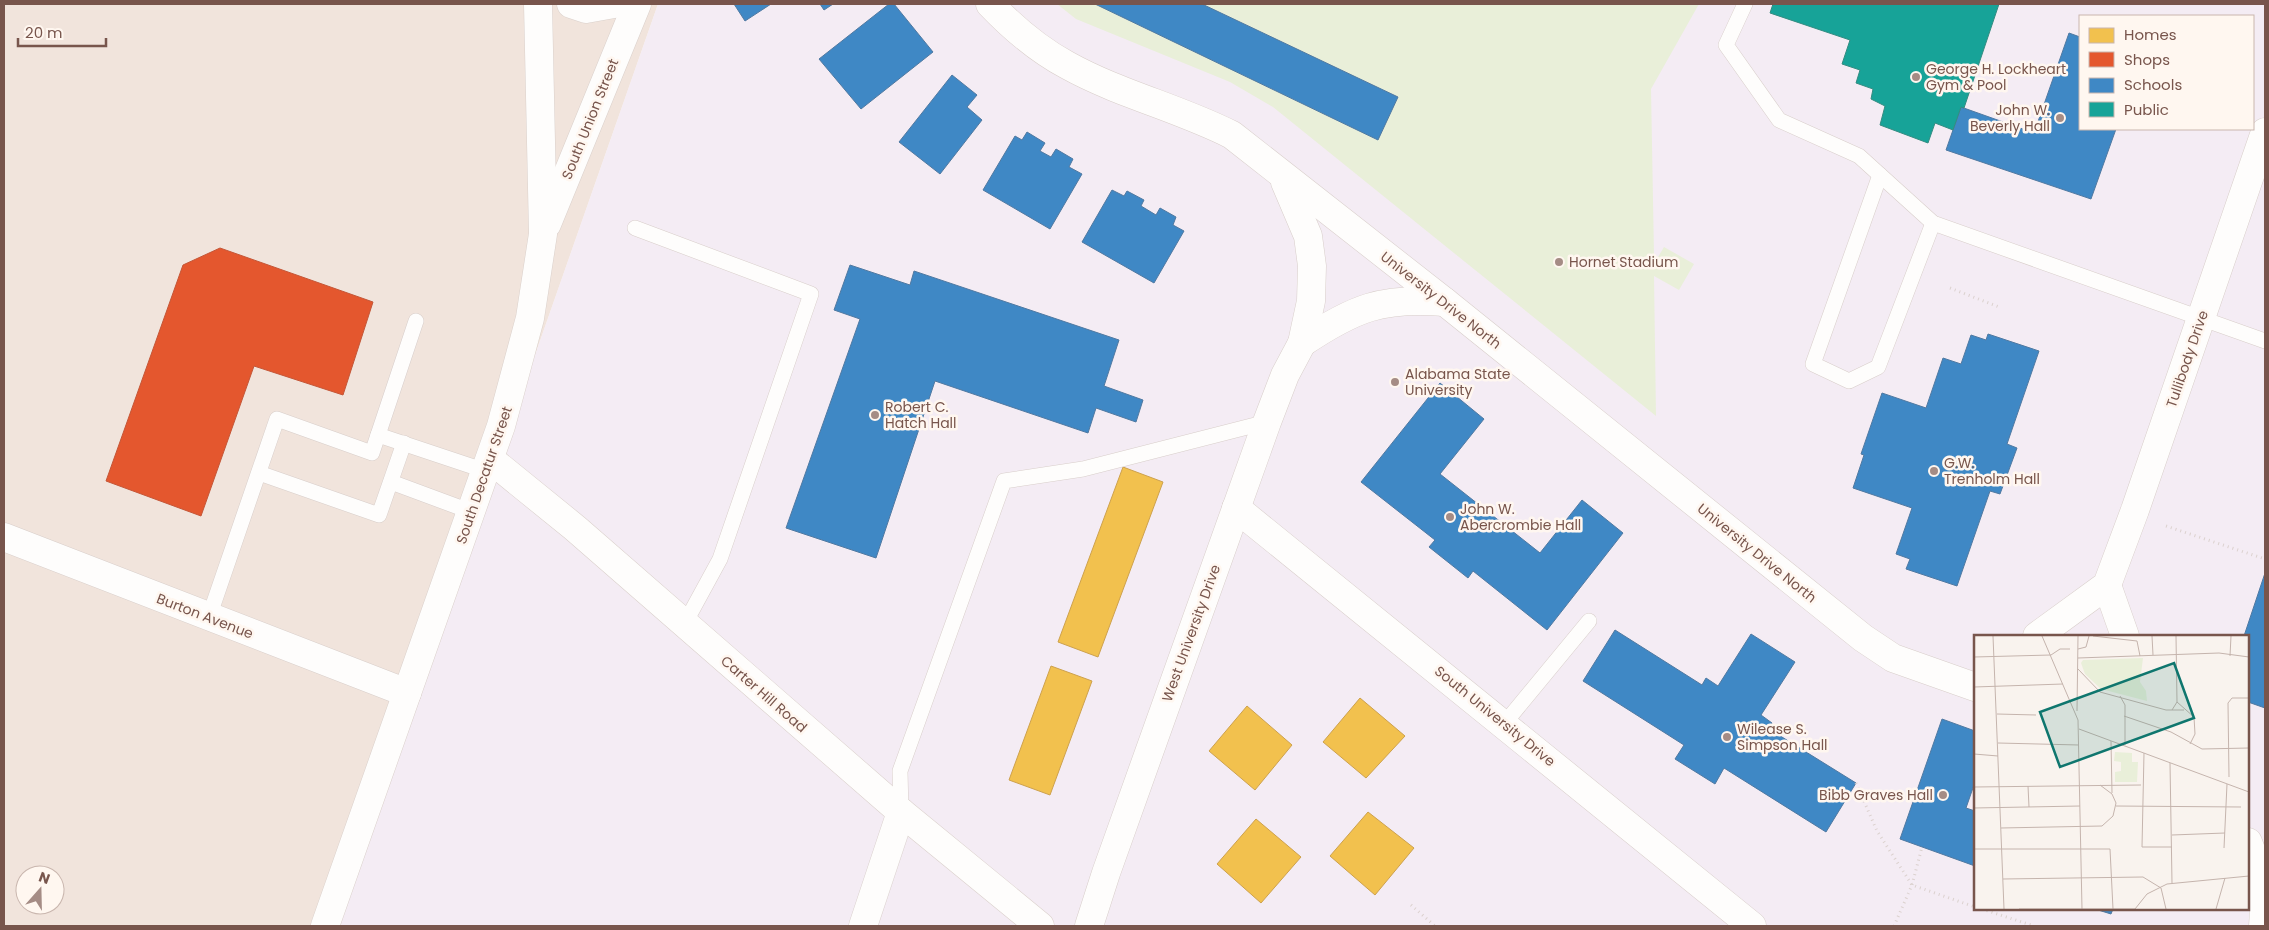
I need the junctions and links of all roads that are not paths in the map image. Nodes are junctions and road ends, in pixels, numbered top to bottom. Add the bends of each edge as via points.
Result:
1 (538, 4) edge
2 (571, 4) edge
3 (614, 4) edge
4 (637, 4) edge
5 (990, 4) edge
6 (1745, 4) edge
7 (2265, 132) edge
8 (1880, 175) junction
9 (1282, 176) junction
10 (1933, 223) junction
11 (635, 228) dead end
12 (543, 234) junction
13 (1445, 302) junction
14 (2201, 317) junction
15 (416, 321) dead end
16 (2265, 341) edge
17 (1302, 343) junction
18 (1267, 422) junction
19 (378, 435) junction
20 (404, 443) junction
21 (488, 465) junction
22 (259, 474) junction
23 (390, 482) junction
24 (1236, 508) junction
25 (472, 512) junction
26 (4, 537) edge
27 (2107, 585) junction
28 (208, 617) junction
29 (1589, 621) dead end
30 (684, 625) junction
31 (2038, 635) edge
32 (2125, 635) edge
33 (1973, 685) edge
34 (406, 693) junction
35 (1504, 724) junction
36 (901, 812) junction
37 (2249, 845) edge
38 (325, 926) edge
39 (863, 926) edge
40 (1040, 926) edge
41 (1089, 926) edge
42 (1752, 926) edge
43 (2263, 926) edge

1 - 12 street, South Decatur Street
2 - 3 street via 586,9
4 - 12 street, South Union Street
5 - 9 street, University Drive North via 1036,44 1066,64 1224,131
6 - 8 lane via 1726,45 1778,120 1859,156
7 - 14 street, Tullibody Drive
8 - 10 lane
8 - 10 lane via 1813,364 1849,381 1878,367
9 - 13 street, University Drive North
9 - 17 street, West University Drive via 1308,236 1312,266 1311,301
10 - 14 lane
11 - 30 lane via 811,294 720,559
12 - 21 street, South Decatur Street via 530,318 510,399
13 - 17 street, West University Drive via 1413,299 1380,303 1332,323
13 - 33 street, University Drive North via 1863,638 1893,658
14 - 16 lane
14 - 27 street, Tullibody Drive
15 - 19 lane
17 - 18 street, West University Drive via 1285,375
18 - 24 street, West University Drive
18 - 36 lane via 1083,469 1004,481 900,771
19 - 20 lane
19 - 22 lane via 372,453 278,419
20 - 21 lane
20 - 23 lane
21 - 25 street, South Decatur Street
21 - 30 street, Carter Hill Road via 575,528
22 - 23 lane via 379,515
22 - 28 lane
23 - 25 lane
24 - 35 street, South University Drive
24 - 41 street, West University Drive
25 - 34 street, South Decatur Street
26 - 28 street, Burton Avenue
27 - 31 street
27 - 32 street
28 - 34 street, Burton Avenue
29 - 35 lane
30 - 36 street, Carter Hill Road
34 - 38 street, South Decatur Street
35 - 42 street, South University Drive
36 - 39 street
36 - 40 street, Carter Hill Road
37 - 43 street via 2263,892

